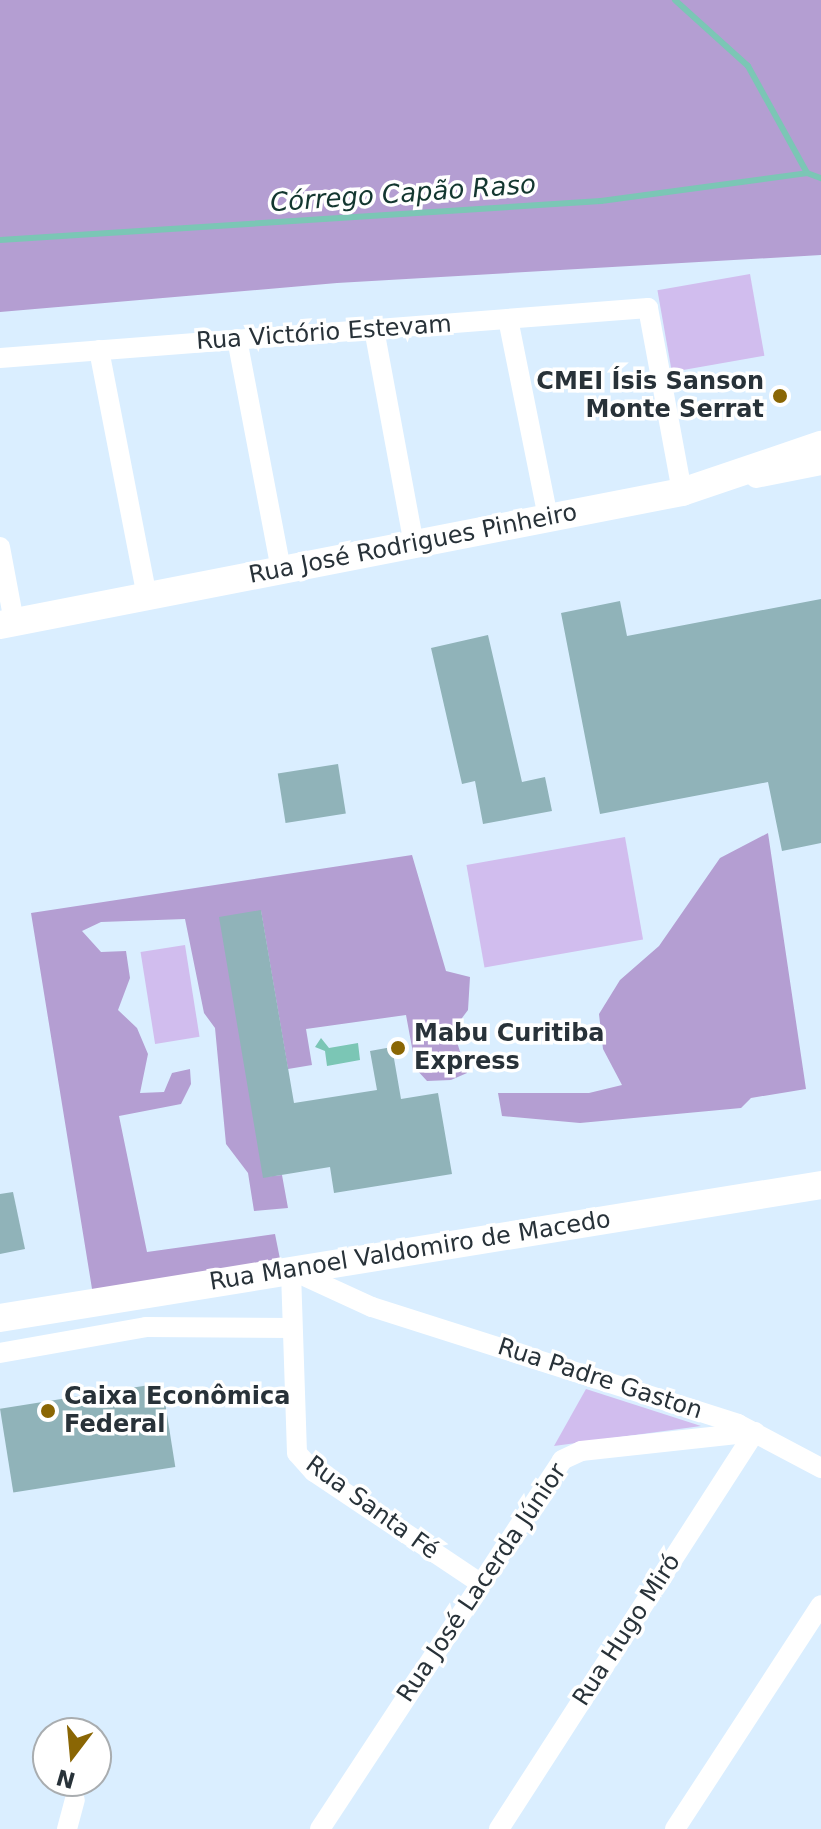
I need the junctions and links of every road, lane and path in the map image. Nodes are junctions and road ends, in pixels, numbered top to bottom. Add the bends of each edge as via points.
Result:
1 (508, 319) junction
2 (374, 329) junction
3 (237, 339) junction
4 (99, 350) junction
5 (0, 358) edge
6 (821, 445) edge
7 (821, 465) edge
8 (682, 492) junction
9 (548, 518) junction
10 (414, 544) junction
11 (0, 547) edge
12 (281, 570) junction
13 (147, 596) junction
14 (7, 623) edge
15 (821, 1185) edge
16 (350, 1261) junction
17 (291, 1270) junction
18 (372, 1307) junction
19 (0, 1318) edge
20 (292, 1328) junction
21 (0, 1353) edge
22 (755, 1432) junction
23 (821, 1468) edge
24 (480, 1583) junction
25 (821, 1605) edge
26 (75, 1800) dead end
27 (67, 1829) edge
28 (320, 1829) edge
29 (499, 1829) edge
30 (675, 1829) edge

1 - 2 street, Rua Victório Estevam
1 - 8 street, Rua Victório Estevam via 648,308
1 - 9 street
2 - 3 street, Rua Victório Estevam
2 - 10 street
3 - 4 street, Rua Victório Estevam
3 - 12 street
4 - 5 street, Rua Victório Estevam
4 - 13 street
6 - 8 main road, Rua José Rodrigues Pinheiro
7 - 8 street
8 - 9 main road, Rua José Rodrigues Pinheiro
9 - 10 main road, Rua José Rodrigues Pinheiro
10 - 12 main road, Rua José Rodrigues Pinheiro
11 - 14 street
12 - 13 main road, Rua José Rodrigues Pinheiro
13 - 14 main road, Rua José Rodrigues Pinheiro
15 - 16 main road, Rua Manoel Valdomiro de Macedo
16 - 17 main road, Rua Manoel Valdomiro de Macedo
16 - 18 street via 354,1290
17 - 18 street, Rua Padre Gaston
17 - 19 main road, Rua Manoel Valdomiro de Macedo
17 - 20 street, Rua Santa Fé
18 - 22 street, Rua Padre Gaston
20 - 21 street via 146,1327
20 - 24 street, Rua Santa Fé via 295,1442 305,1464
22 - 23 street, Rua Padre Gaston
22 - 24 street, Rua José Lacerda Júnior via 571,1454 555,1467
22 - 29 street, Rua Hugo Miró
24 - 28 street, Rua José Lacerda Júnior
25 - 30 street
26 - 27 street

